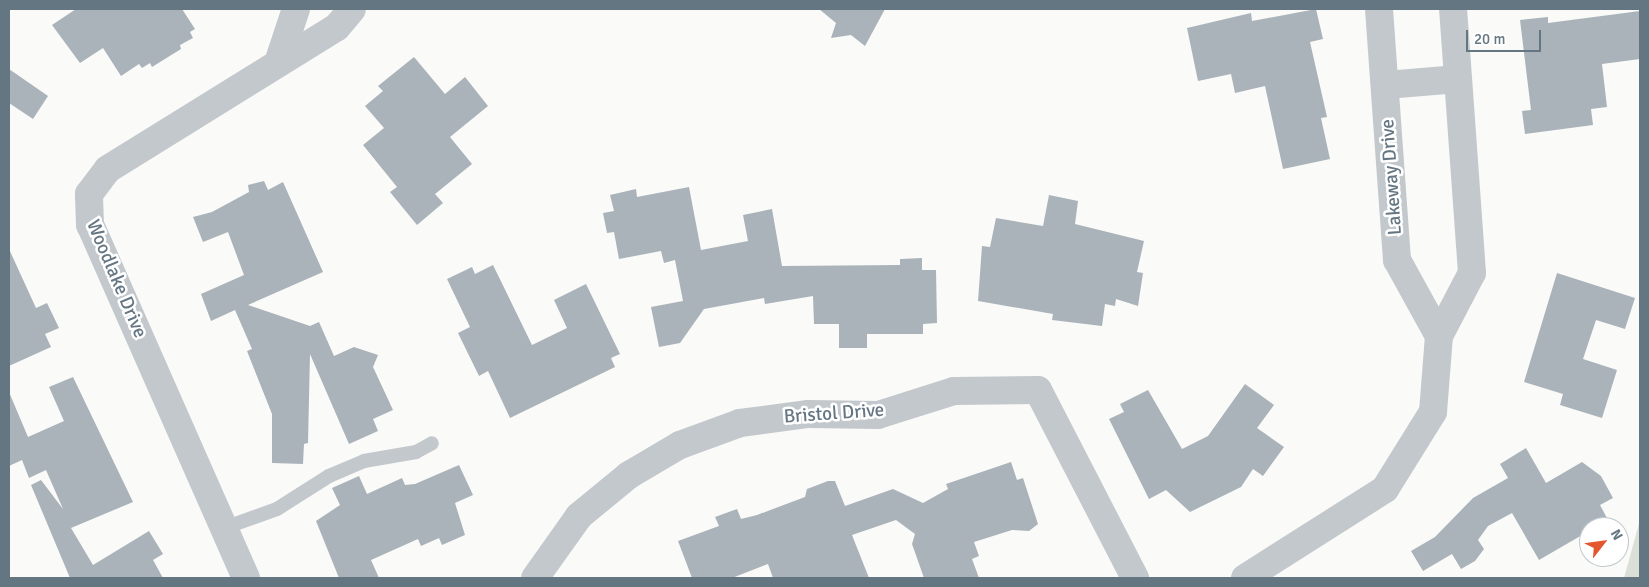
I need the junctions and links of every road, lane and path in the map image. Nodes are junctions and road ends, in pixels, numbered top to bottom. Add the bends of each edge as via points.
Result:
1 (296, 9) edge
2 (352, 9) edge
3 (1379, 9) edge
4 (1453, 9) edge
5 (279, 60) junction
6 (1458, 79) junction
7 (1386, 85) junction
8 (1439, 336) junction
9 (432, 443) dead end
10 (224, 528) junction
11 (246, 578) edge
12 (535, 578) edge
13 (1135, 578) edge
14 (1245, 578) edge

1 - 5 street
2 - 5 street, Woodlake Drive via 337,27
3 - 7 street, Lakeway Drive
4 - 6 street
5 - 10 street, Woodlake Drive via 108,169 96,180 86,210
6 - 7 street
6 - 8 street via 1472,273
7 - 8 street, Lakeway Drive via 1397,260
8 - 14 street via 1434,412 1385,489
9 - 10 lane via 416,452 364,461 329,476 277,509
10 - 11 street, Woodlake Drive
12 - 13 street, Bristol Drive via 579,516 628,475 688,442 740,423 808,414 878,415 954,391 1038,390

